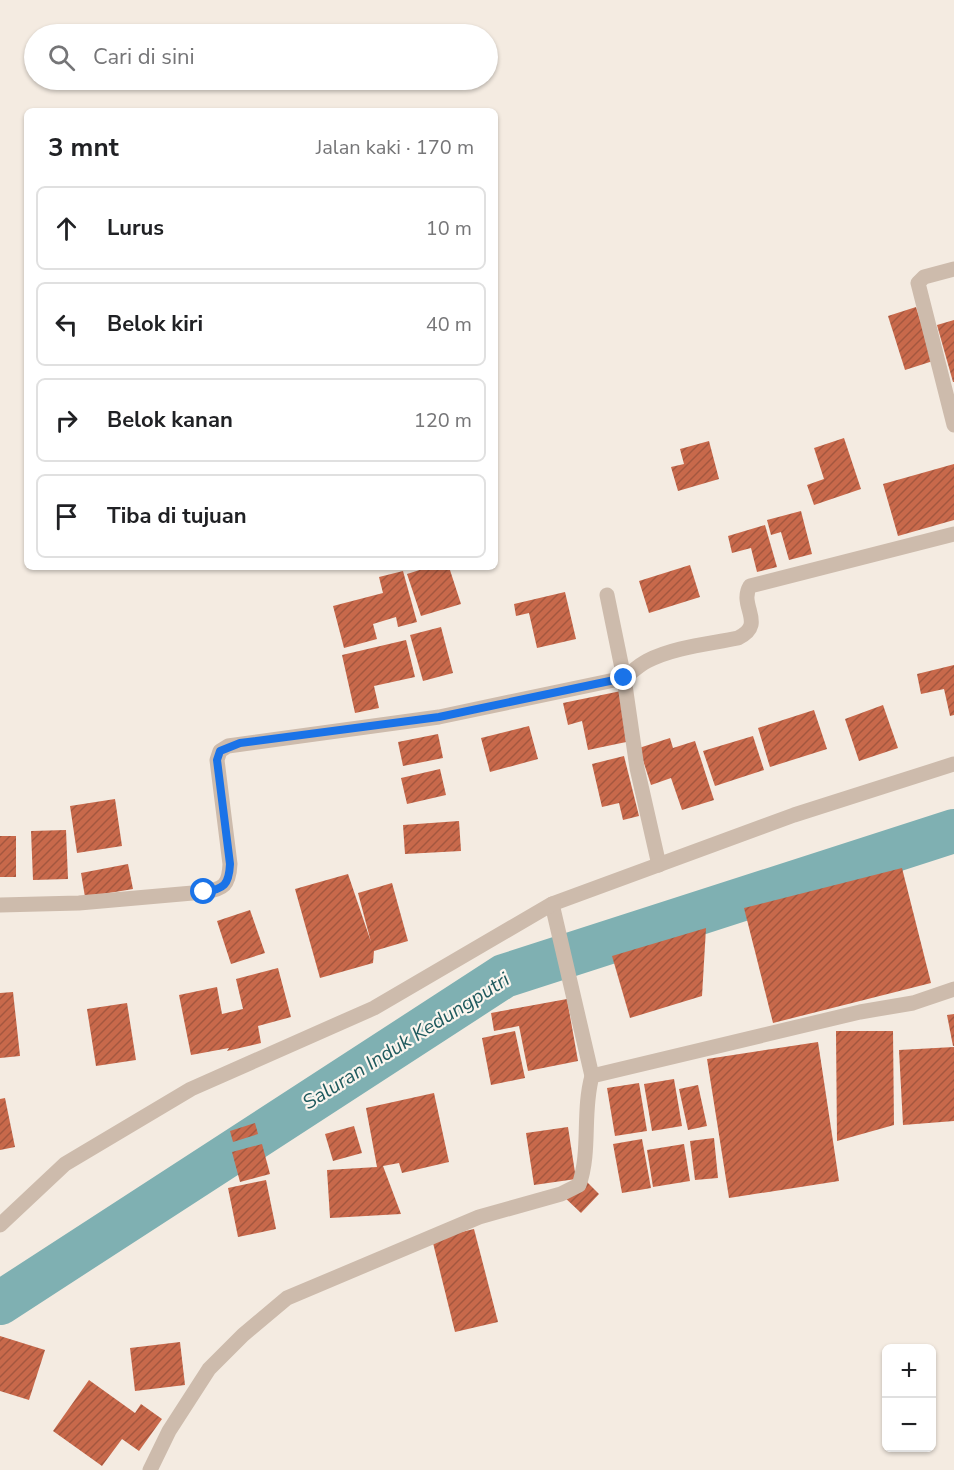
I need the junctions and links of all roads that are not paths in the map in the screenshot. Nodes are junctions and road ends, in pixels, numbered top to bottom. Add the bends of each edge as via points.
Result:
1 (954, 269) edge
2 (954, 425) edge
3 (954, 534) edge
4 (608, 595) dead end
5 (624, 678) junction
6 (954, 765) edge
7 (659, 865) junction
8 (552, 904) junction
9 (0, 905) edge
10 (954, 989) edge
11 (592, 1077) junction
12 (0, 1225) edge
13 (150, 1470) edge

1 - 2 street via 924,277 918,283
3 - 5 street via 750,586 747,596 752,624 747,634 658,657
4 - 5 street
5 - 7 street via 637,768
5 - 9 street via 439,717 228,746 220,751 217,760 230,864 226,884 204,892 79,903
6 - 7 street via 794,815
7 - 8 street
8 - 11 street
8 - 12 street via 374,1008 191,1089 65,1164
10 - 11 street via 913,1003 860,1012
11 - 13 street via 587,1093 585,1155 579,1185 561,1194 479,1217 288,1298 209,1369 168,1431

